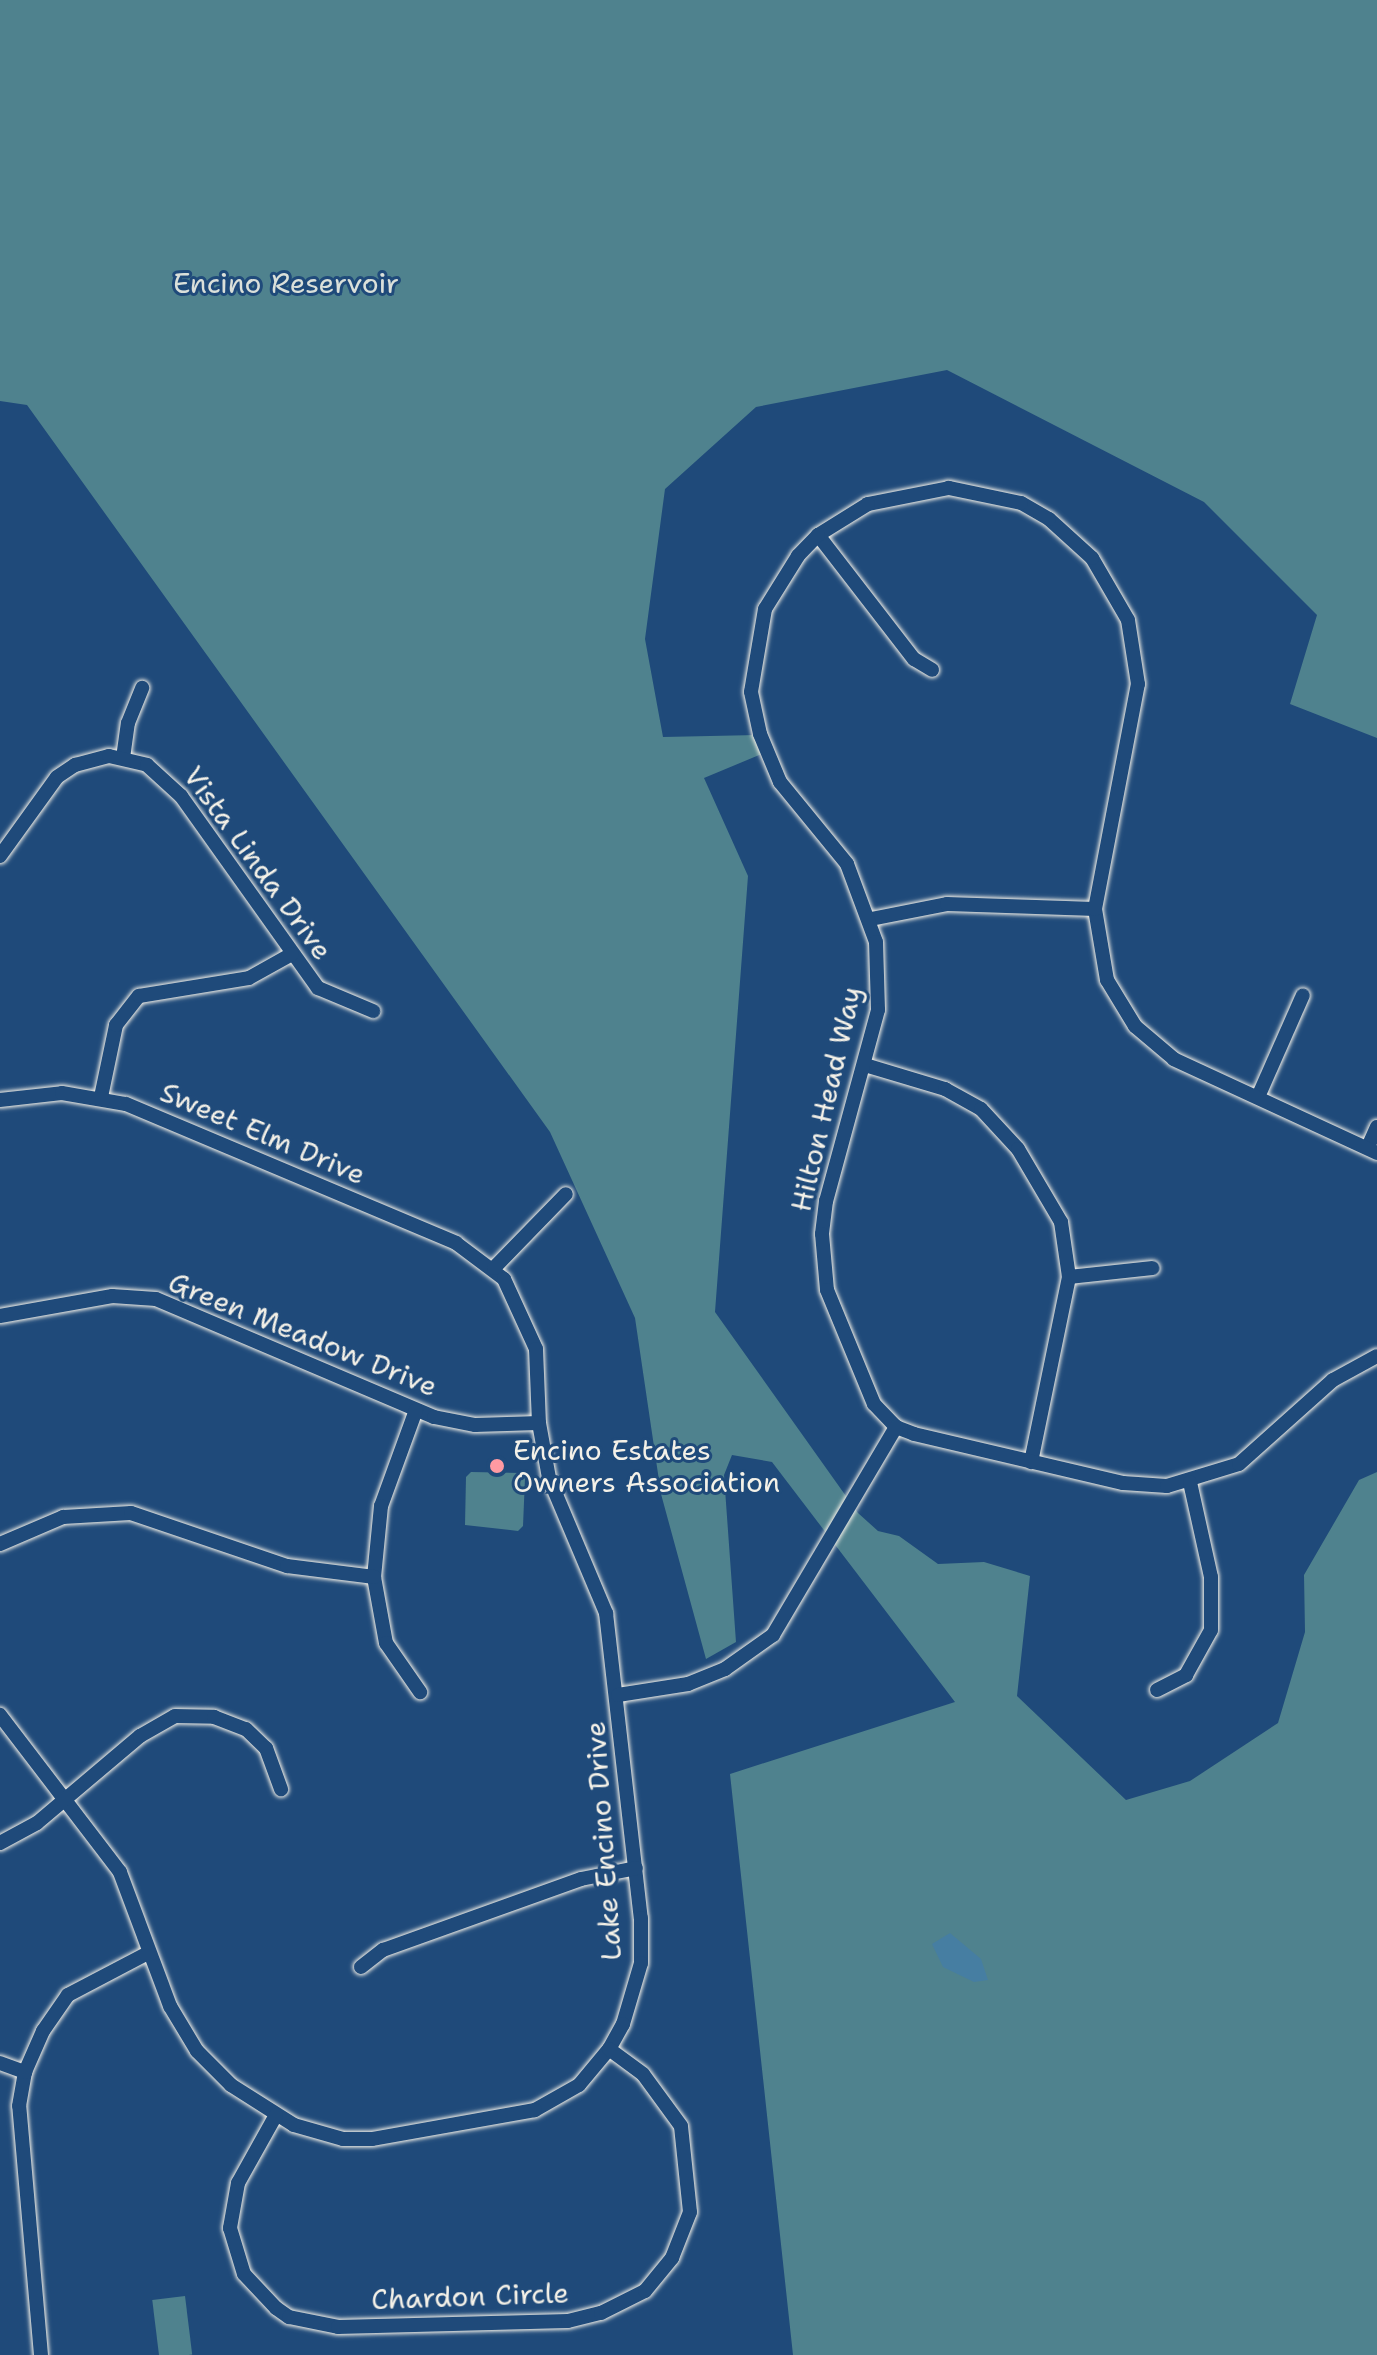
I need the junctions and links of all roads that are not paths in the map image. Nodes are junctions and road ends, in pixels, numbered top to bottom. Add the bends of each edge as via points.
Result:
1 (818, 535) junction
2 (932, 670) dead end
3 (142, 688) dead end
4 (123, 758) junction
5 (0, 856) edge
6 (1095, 909) junction
7 (871, 919) junction
8 (292, 954) junction
9 (1303, 995) dead end
10 (373, 1011) dead end
11 (865, 1065) junction
12 (101, 1097) junction
13 (1258, 1097) junction
14 (0, 1100) edge
15 (1377, 1127) edge
16 (1372, 1150) edge
17 (566, 1194) dead end
18 (494, 1268) junction
19 (1153, 1268) dead end
20 (1069, 1277) junction
21 (0, 1316) edge
22 (1377, 1356) edge
23 (416, 1410) junction
24 (539, 1423) junction
25 (896, 1427) junction
26 (1031, 1462) junction
27 (1190, 1482) junction
28 (0, 1544) edge
29 (374, 1577) junction
30 (1157, 1690) dead end
31 (420, 1692) dead end
32 (618, 1695) junction
33 (0, 1715) edge
34 (281, 1789) dead end
35 (67, 1800) junction
36 (0, 1843) edge
37 (636, 1868) junction
38 (148, 1953) junction
39 (361, 1967) dead end
40 (609, 2049) junction
41 (0, 2063) edge
42 (25, 2072) junction
43 (276, 2115) junction
44 (41, 2355) edge

1 - 2 street via 914,659
1 - 6 street, Hilton Head Way via 846,515 895,494 973,490 1021,503 1049,519 1074,538 1107,577 1128,620 1138,684
1 - 7 street, Hilton Head Way via 798,556 765,609 751,692 760,734 780,782 847,864
3 - 4 street via 128,723
4 - 5 street via 95,758 57,777
4 - 8 street, Vista Linda Drive via 147,765 181,796
6 - 7 street via 947,904
6 - 13 street via 1107,980 1135,1026 1174,1059
7 - 11 street, Hilton Head Way via 880,992
8 - 10 street, Vista Linda Drive via 318,988
8 - 12 street via 249,978 139,996 116,1025
9 - 13 street
11 - 20 street via 945,1089 1001,1127 1061,1222
11 - 25 street, Hilton Head Way via 826,1201 823,1263 836,1316 874,1404
12 - 14 street, Sweet Elm Drive via 62,1093
12 - 18 street, Sweet Elm Drive via 456,1243
13 - 16 street
15 - 16 street
17 - 18 street
18 - 24 street, Lake Encino Drive via 530,1327
19 - 20 street
20 - 26 street
21 - 23 street, Green Meadow Drive via 112,1296 156,1299
22 - 27 street via 1333,1380 1239,1464
23 - 24 street, Green Meadow Drive via 475,1425
23 - 29 street via 381,1506
24 - 32 street, Lake Encino Drive via 555,1497 606,1613
25 - 26 street
25 - 32 street via 785,1621 725,1669 688,1684
26 - 27 street via 1144,1486
27 - 30 street via 1211,1577 1211,1630 1186,1675
28 - 29 street via 63,1517 131,1513 287,1566
29 - 31 street via 380,1626 391,1655
32 - 37 street, Lake Encino Drive
33 - 35 street, Lake Encino Drive
34 - 35 street via 266,1748 246,1729 194,1714 156,1725
35 - 36 street
35 - 38 street, Lake Encino Drive via 120,1872
37 - 39 street via 581,1879 383,1950
37 - 40 street, Lake Encino Drive via 641,1963
38 - 42 street via 68,1995 43,2031
38 - 43 street, Lake Encino Drive via 170,2006 197,2051 231,2085
40 - 43 street, Lake Encino Drive via 579,2085 535,2110 451,2127 343,2139 314,2133
40 - 43 street, Chardon Circle via 643,2074 681,2126 690,2212 672,2258 645,2291 601,2313 568,2321 338,2327 289,2317 276,2308 244,2274 230,2228 238,2183
41 - 42 street
42 - 44 street via 19,2106

